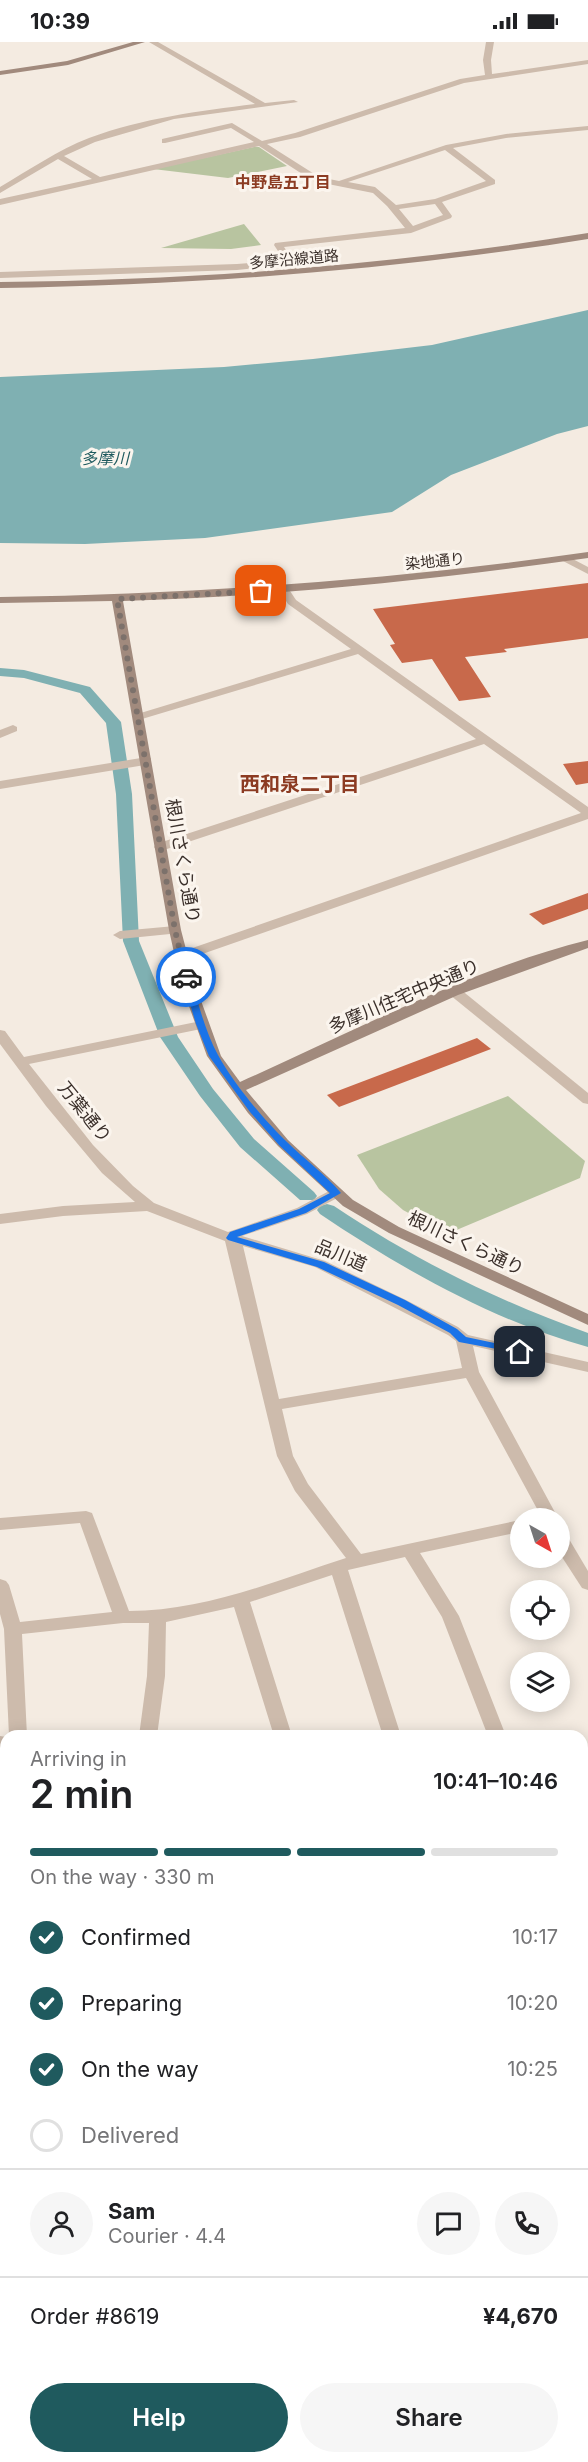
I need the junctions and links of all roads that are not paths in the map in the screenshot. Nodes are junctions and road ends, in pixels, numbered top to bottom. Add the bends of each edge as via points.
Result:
1 (141, 42) edge
2 (153, 42) edge
3 (490, 42) edge
4 (588, 62) edge
5 (0, 73) edge
6 (489, 77) junction
7 (294, 102) dead end
8 (262, 105) junction
9 (140, 127) junction
10 (588, 128) edge
11 (148, 131) dead end
12 (157, 136) dead end
13 (165, 141) junction
14 (260, 143) junction
15 (176, 146) dead end
16 (446, 147) junction
17 (186, 152) dead end
18 (58, 156) junction
19 (196, 157) junction
20 (362, 176) junction
21 (98, 179) junction
22 (332, 184) junction
23 (0, 190) edge
24 (376, 191) junction
25 (436, 201) junction
26 (0, 202) edge
27 (392, 208) junction
28 (411, 230) junction
29 (588, 236) edge
30 (290, 262) junction
31 (297, 272) junction
32 (0, 275) edge
33 (0, 285) edge
34 (588, 555) edge
35 (567, 558) junction
36 (588, 572) edge
37 (284, 590) junction
38 (117, 599) junction
39 (0, 600) edge
40 (359, 650) junction
41 (138, 717) junction
42 (13, 729) dead end
43 (0, 734) edge
44 (485, 740) junction
45 (147, 760) junction
46 (0, 785) edge
47 (588, 814) edge
48 (160, 847) junction
49 (175, 930) junction
50 (120, 935) dead end
51 (588, 944) edge
52 (183, 956) junction
53 (455, 992) junction
54 (201, 1024) junction
55 (0, 1034) edge
56 (20, 1062) junction
57 (237, 1089) junction
58 (588, 1100) edge
59 (336, 1193) junction
60 (149, 1206) junction
61 (0, 1219) edge
62 (231, 1238) junction
63 (588, 1320) edge
64 (463, 1339) junction
65 (588, 1367) edge
66 (471, 1372) junction
67 (274, 1405) junction
68 (544, 1508) edge
69 (0, 1524) edge
70 (510, 1528) edge
71 (409, 1549) junction
72 (570, 1558) edge
73 (357, 1561) junction
74 (338, 1567) junction
75 (588, 1584) edge
76 (0, 1585) edge
77 (240, 1599) junction
78 (123, 1617) junction
79 (158, 1617) junction
80 (13, 1629) junction
81 (18, 1730) edge
82 (149, 1730) edge
83 (281, 1730) edge
84 (390, 1730) edge
85 (495, 1730) edge

1 - 5 street via 68,63
2 - 8 street
3 - 6 street
4 - 6 street
6 - 14 street via 421,93 297,135
7 - 8 street
8 - 9 street via 173,117
9 - 11 street
9 - 18 street via 92,140
10 - 16 street
12 - 13 street
13 - 14 street via 232,125
13 - 15 street
14 - 19 street
14 - 22 street via 307,174
16 - 20 street
16 - 25 street via 492,182
17 - 19 street
18 - 21 street
18 - 23 street
19 - 21 street
20 - 22 street
20 - 24 street
21 - 26 street
22 - 24 street
24 - 27 street
25 - 27 street
25 - 28 street via 448,216
27 - 28 street
28 - 30 street via 278,245
29 - 31 street, 多摩沿線道路 via 466,255
30 - 31 street
30 - 32 street
31 - 33 street, 多摩沿線道路 via 128,283
34 - 35 street, 染地通り
35 - 36 street
35 - 37 street, 染地通り via 410,579
37 - 38 street, 染地通り
37 - 40 street via 292,602
38 - 39 street, 染地通り
38 - 41 street, 根川さくら通り
40 - 41 street
40 - 44 street
41 - 45 street, 根川さくら通り
42 - 43 street
44 - 47 street
44 - 48 street
45 - 46 street
45 - 48 street, 根川さくら通り
47 - 52 street
48 - 49 street, 根川さくら通り
49 - 50 street
49 - 52 street, 根川さくら通り
51 - 53 street, 多摩川住宅中央通り
52 - 54 street, 根川さくら通り
53 - 57 street, 多摩川住宅中央通り
53 - 58 street
54 - 56 street
54 - 57 street, 根川さくら通り via 214,1056
55 - 56 street, 万葉通り
56 - 60 street, 万葉通り via 87,1146 127,1190
57 - 59 street, 根川さくら通り via 283,1143
59 - 62 street via 302,1211
59 - 63 street, 根川さくら通り via 425,1246
60 - 61 street, 品川道
60 - 62 street, 品川道
62 - 64 street, 品川道 via 320,1264 401,1303
62 - 67 street
64 - 65 street, 品川道
64 - 66 street
66 - 67 street
66 - 68 street
67 - 73 street via 285,1456 301,1487
69 - 78 street via 86,1516
70 - 71 street
71 - 73 street
71 - 85 street via 450,1616
72 - 75 street
73 - 74 street
74 - 77 street
74 - 84 street
76 - 80 street
77 - 79 street
77 - 83 street
78 - 79 street
78 - 80 street
79 - 82 street
80 - 81 street

